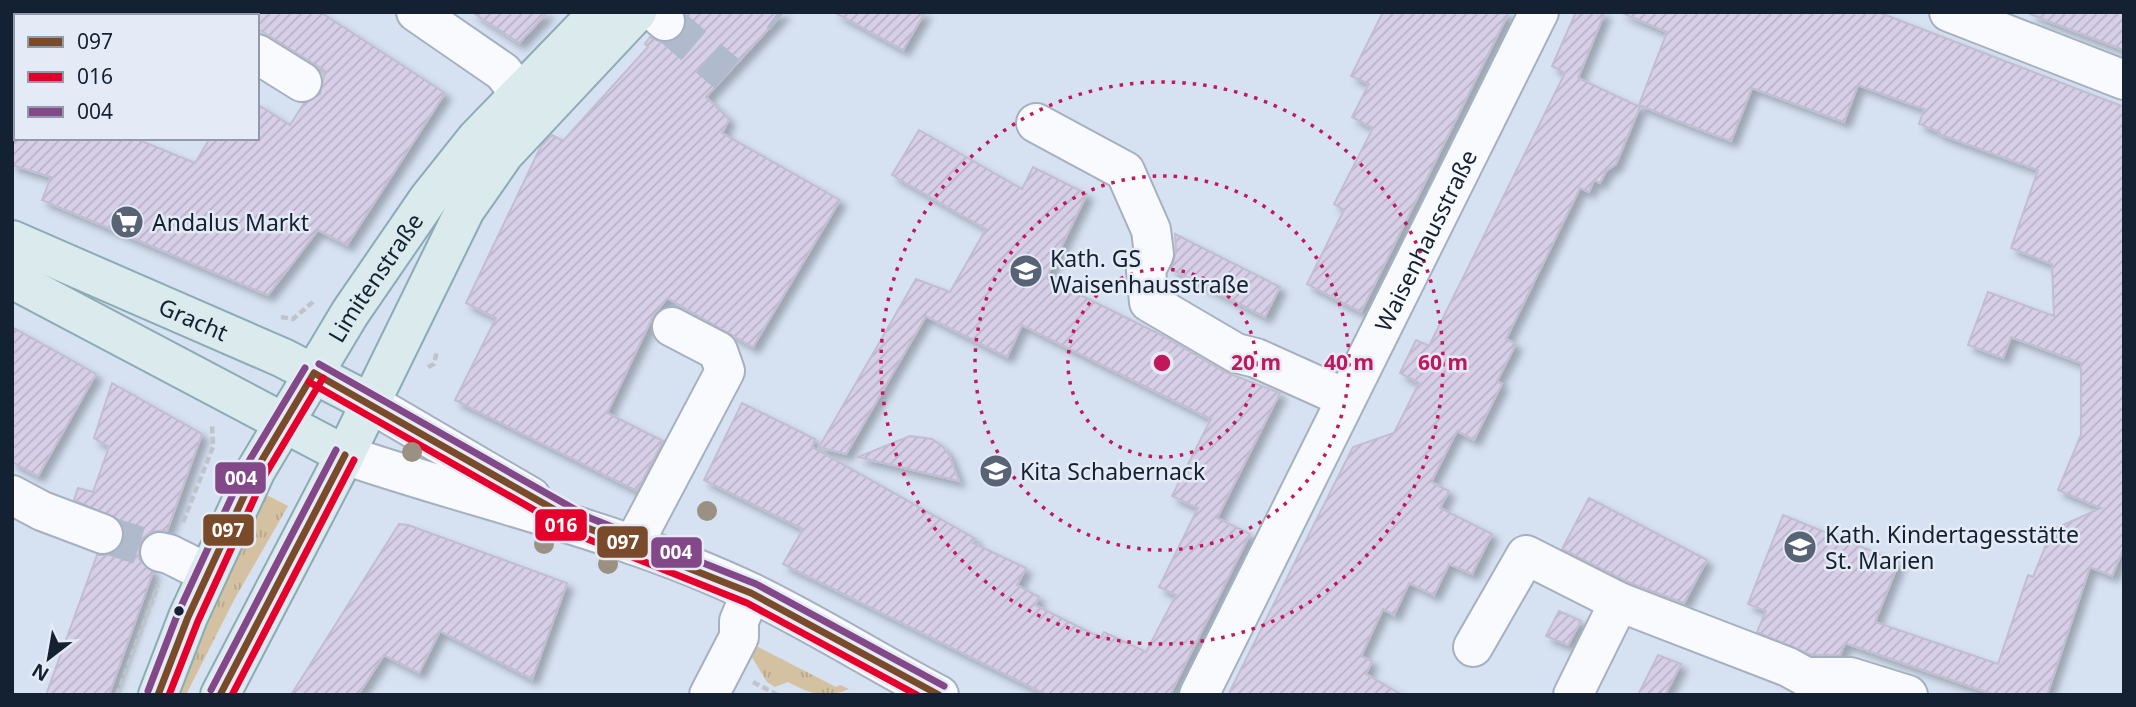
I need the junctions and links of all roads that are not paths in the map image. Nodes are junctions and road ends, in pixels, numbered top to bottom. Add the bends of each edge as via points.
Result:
1 (416, 12) edge
2 (599, 12) edge
3 (1539, 12) edge
4 (1949, 12) edge
5 (652, 15) edge
6 (259, 55) edge
7 (2124, 80) edge
8 (302, 82) dead end
9 (519, 93) junction
10 (1036, 123) dead end
11 (12, 240) edge
12 (12, 279) edge
13 (672, 327) dead end
14 (314, 373) junction
15 (1345, 398) junction
16 (370, 403) junction
17 (284, 422) junction
18 (345, 455) junction
19 (12, 495) edge
20 (585, 527) junction
21 (103, 534) tunnel mouth
22 (633, 545) junction
23 (160, 552) tunnel mouth
24 (207, 573) junction
25 (751, 593) junction
26 (1619, 602) junction
27 (1473, 647) dead end
28 (1804, 686) edge
29 (158, 695) edge
30 (220, 695) edge
31 (709, 695) edge
32 (939, 695) edge
33 (1199, 695) edge
34 (1573, 695) edge
35 (1908, 695) edge

1 - 9 street via 503,72
2 - 9 main road, Limitenstraße
3 - 15 street, Waisenhausstraße
4 - 7 street
5 - 16 main road, Limitenstraße via 504,154 465,210
6 - 8 street
9 - 14 main road, Limitenstraße via 429,198
10 - 15 street via 1125,172 1151,230 1154,254 1146,270 1149,302 1236,353
11 - 14 main road, Gracht
12 - 17 main road, Gracht
13 - 22 street via 718,351 725,372
14 - 16 main road, Gracht
14 - 17 main road, Limitenstraße
15 - 33 street, Waisenhausstraße
16 - 18 main road, Limitenstraße
16 - 20 street
17 - 18 main road, Gracht
17 - 24 main road, Limitenstraße
18 - 20 street
18 - 30 main road, Limitenstraße
19 - 21 street
20 - 22 street
22 - 25 street
23 - 24 street
24 - 29 main road, Limitenstraße
25 - 31 street via 739,621 739,637
25 - 32 street
26 - 27 street via 1526,555
26 - 28 street via 1788,667
26 - 34 street
28 - 35 street via 1850,677

